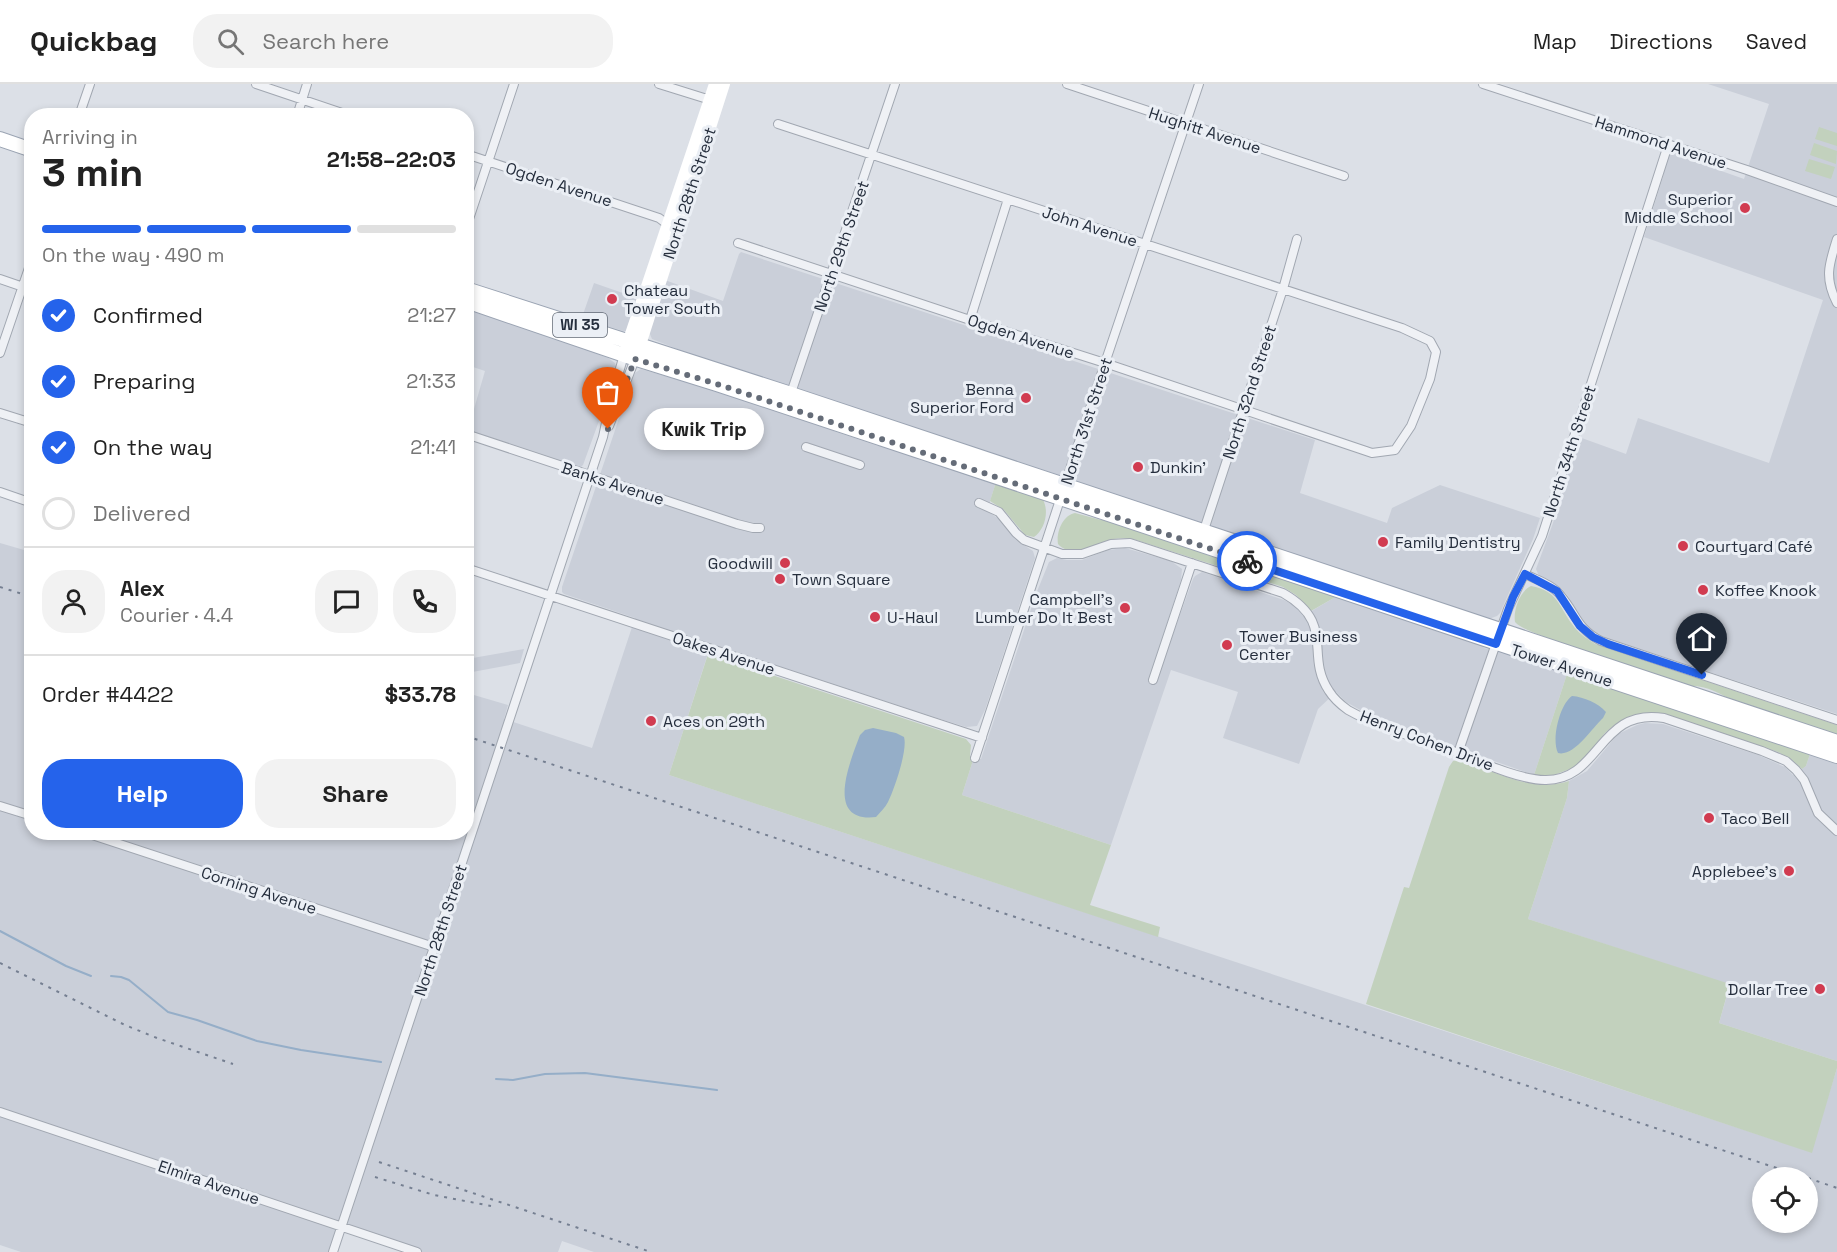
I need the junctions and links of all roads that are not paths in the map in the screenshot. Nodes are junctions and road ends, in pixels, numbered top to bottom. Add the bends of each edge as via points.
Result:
1 (90, 84) edge
2 (256, 84) edge
3 (307, 84) edge
4 (514, 84) edge
5 (659, 84) edge
6 (895, 84) edge
7 (1067, 84) edge
8 (1199, 84) edge
9 (1483, 84) edge
10 (1502, 87) edge
11 (717, 91) edge
12 (302, 99) junction
13 (82, 108) edge
14 (299, 108) edge
15 (328, 108) edge
16 (1185, 123) junction
17 (778, 124) dead end
18 (0, 139) edge
19 (1668, 145) junction
20 (24, 147) edge
21 (872, 154) junction
22 (474, 157) edge
23 (488, 161) junction
24 (1344, 176) dead end
25 (1008, 199) junction
26 (1837, 202) edge
27 (474, 204) edge
28 (667, 224) junction
29 (1297, 239) dead end
30 (1837, 239) edge
31 (738, 243) dead end
32 (1145, 244) junction
33 (832, 274) junction
34 (661, 276) junction
35 (0, 279) edge
36 (24, 287) edge
37 (1283, 289) junction
38 (474, 292) edge
39 (24, 295) edge
40 (1837, 303) edge
41 (474, 304) edge
42 (969, 320) junction
43 (634, 343) junction
44 (0, 354) edge
45 (629, 357) junction
46 (1105, 363) junction
47 (789, 401) junction
48 (1243, 410) junction
49 (0, 413) edge
50 (24, 420) edge
51 (474, 437) edge
52 (806, 447) dead end
53 (1372, 453) joint
54 (860, 465) dead end
55 (591, 476) junction
56 (1065, 485) junction
57 (0, 492) edge
58 (1061, 499) junction
59 (24, 500) edge
60 (979, 503) dead end
61 (760, 528) dead end
62 (1204, 530) junction
63 (1199, 545) junction
64 (1044, 548) junction
65 (1192, 562) junction
66 (474, 571) edge
67 (1525, 574) junction
68 (551, 596) junction
69 (1501, 630) junction
70 (1496, 644) junction
71 (1153, 680) dead end
72 (1837, 720) edge
73 (982, 738) junction
74 (1837, 742) edge
75 (1458, 753) junction
76 (1837, 756) edge
77 (975, 758) dead end
78 (0, 806) edge
79 (24, 814) edge
80 (474, 827) edge
81 (1837, 831) edge
82 (107, 840) edge
83 (470, 840) edge
84 (434, 947) junction
85 (0, 1112) edge
86 (341, 1226) junction
87 (333, 1252) edge
88 (417, 1252) edge

1 - 13 street
2 - 12 street
3 - 12 street
4 - 23 street
5 - 11 street via 698,97
6 - 21 street, North 29th Street
7 - 16 street, Hughitt Avenue
8 - 16 street, North 31st Street
9 - 10 street, Hammond Avenue
10 - 19 street, Hammond Avenue
11 - 28 main road, North 28th Street
11 - 34 main road, North 28th Street
12 - 14 street
12 - 15 street
16 - 24 street, Hughitt Avenue
16 - 32 street, North 31st Street
17 - 21 street, John Avenue
18 - 20 main road
19 - 26 street, Hammond Avenue
19 - 67 street, North 34th Street via 1542,536
21 - 25 street, John Avenue
21 - 33 street, North 29th Street
22 - 23 street, Ogden Avenue
23 - 27 street
23 - 28 street, Ogden Avenue via 617,203
25 - 32 street, John Avenue
25 - 42 street
28 - 34 street via 670,235
28 - 43 main road, North 28th Street
29 - 37 street, North 32nd Street
30 - 40 street via 1828,271
31 - 33 street, Ogden Avenue
32 - 37 street, John Avenue
32 - 46 street, North 31st Street
33 - 42 street, Ogden Avenue
33 - 47 street, North 29th Street
34 - 43 main road, North 28th Street
35 - 36 street
37 - 48 street, North 32nd Street
37 - 53 street, John Avenue via 1430,340 1436,352 1411,426 1395,450
38 - 43 main road, Tower Avenue / WI 35
39 - 44 street
41 - 45 main road, Tower Avenue / WI 35
42 - 46 street, Ogden Avenue
43 - 45 main road, North 28th Street
43 - 47 main road, Tower Avenue / WI 35
45 - 47 main road, Tower Avenue / WI 35
45 - 55 street, North 28th Street via 610,406
46 - 48 street, Ogden Avenue
46 - 56 street, North 31st Street
47 - 56 main road, Tower Avenue / WI 35
47 - 58 main road, Tower Avenue / WI 35
48 - 53 street, Ogden Avenue
48 - 62 street, North 32nd Street
49 - 50 street
51 - 55 street, Banks Avenue
52 - 54 street
55 - 61 street, Banks Avenue
55 - 68 street, North 28th Street
56 - 58 street, North 31st Street
56 - 62 main road, Tower Avenue / WI 35
57 - 59 street
58 - 63 main road, Tower Avenue / WI 35
58 - 64 street, North 31st Street
60 - 64 street, Henry Cohen Drive via 999,512 1022,538
62 - 63 street, North 32nd Street
62 - 69 main road, Tower Avenue / WI 35
63 - 70 main road, Tower Avenue / WI 35
64 - 65 street, Henry Cohen Drive via 1078,555 1111,544 1131,543
64 - 73 street, North 31st Street
65 - 71 street
65 - 75 street, Henry Cohen Drive via 1292,598 1306,611 1317,632 1320,668 1339,703 1363,717
66 - 68 street, Oakes Avenue
67 - 69 street, North 34th Street
67 - 72 street via 1557,591 1580,626 1601,641
68 - 73 street, Oakes Avenue
68 - 80 street, North 28th Street
69 - 70 street, North 34th Street
69 - 74 main road, Tower Avenue / WI 35
70 - 75 street, North 34th Street
70 - 76 main road, Tower Avenue / WI 35
73 - 77 street, North 31st Street
75 - 81 street, Henry Cohen Drive via 1535,779 1557,779 1584,765 1608,736 1623,725 1647,717 1664,718 1786,761 1801,777 1818,813
78 - 79 street
82 - 84 street, Corning Avenue
83 - 84 street, North 28th Street
84 - 86 street, North 28th Street
85 - 86 street, Elmira Avenue
86 - 87 street, North 28th Street
86 - 88 street, Elmira Avenue

